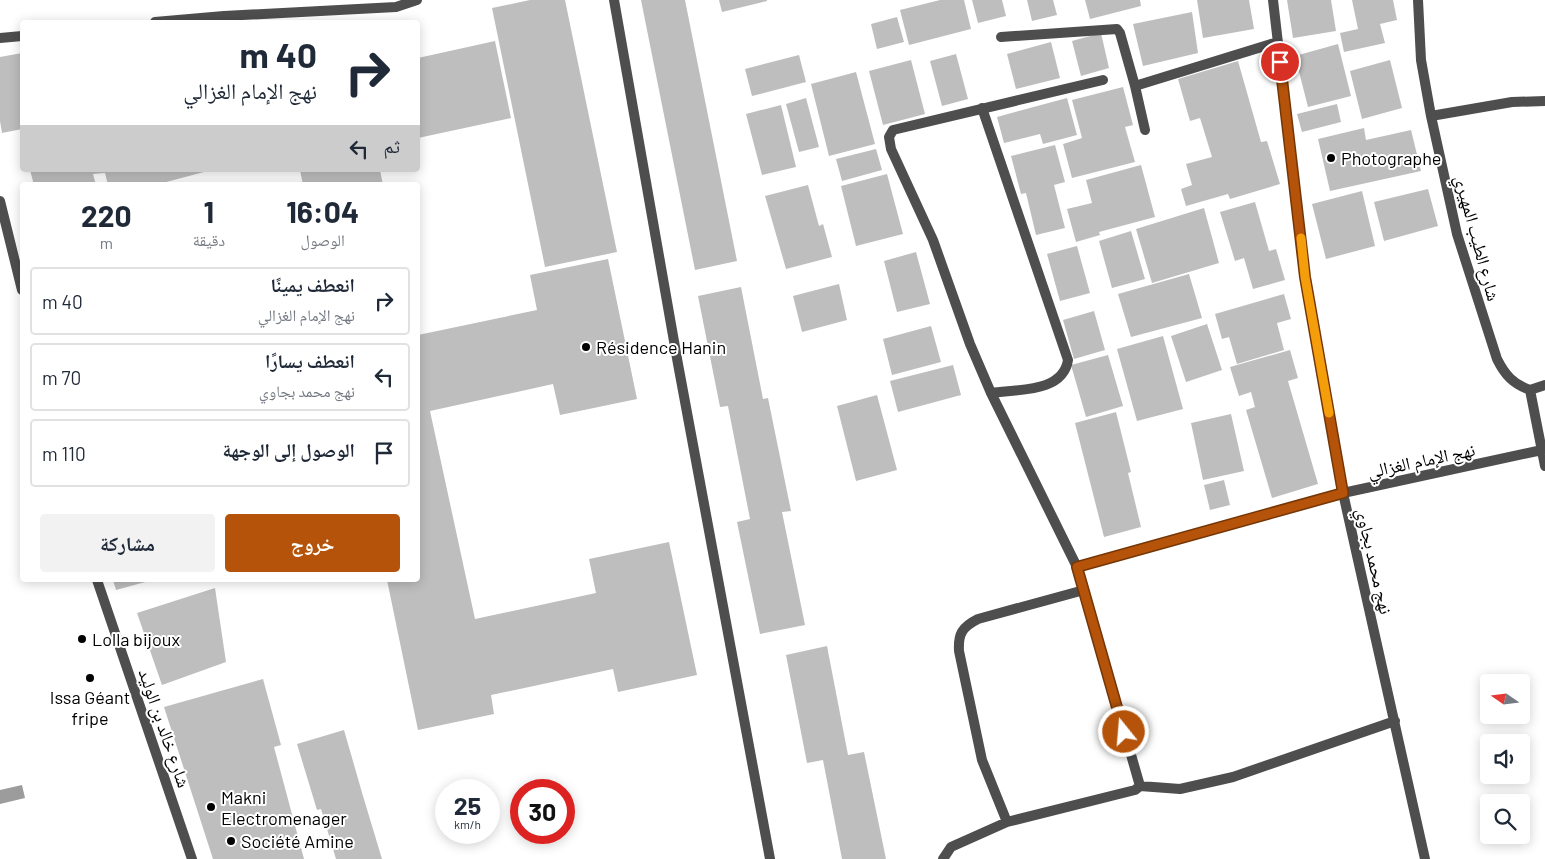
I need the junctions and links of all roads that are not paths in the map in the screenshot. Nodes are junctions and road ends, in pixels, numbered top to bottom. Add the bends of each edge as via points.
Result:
1 (417, 0) edge
2 (614, 0) edge
3 (1273, 0) edge
4 (1418, 0) edge
5 (178, 20) edge
6 (20, 36) edge
7 (1001, 37) dead end
8 (0, 38) edge
9 (1278, 42) junction
10 (1103, 80) dead end
11 (1135, 86) junction
12 (1545, 101) edge
13 (982, 108) junction
14 (1431, 116) junction
15 (1145, 130) dead end
16 (0, 200) edge
17 (20, 282) edge
18 (1545, 385) edge
19 (1530, 390) junction
20 (991, 393) junction
21 (1542, 450) junction
22 (1545, 466) edge
23 (1343, 493) junction
24 (1077, 567) junction
25 (98, 582) edge
26 (1084, 590) junction
27 (1395, 721) junction
28 (1140, 786) junction
29 (1007, 822) junction
30 (192, 859) edge
31 (770, 859) edge
32 (943, 859) edge
33 (1425, 859) edge

1 - 5 street via 396,7
2 - 31 street
3 - 9 street, نهج محمد بجاوي
4 - 14 street, شارع الطيب المهيري via 1421,60
6 - 8 street
7 - 11 street via 1117,29
9 - 11 street
9 - 23 street, نهج محمد بجاوي via 1305,277
10 - 13 street
11 - 15 street
12 - 14 street via 1512,102
13 - 20 street via 1068,360 1060,379 1048,385
13 - 20 street via 893,130 889,137 891,149 933,240
14 - 19 street, شارع الطيب المهيري via 1457,234 1497,359 1506,376
16 - 17 street
18 - 19 street
19 - 21 street
20 - 24 street
21 - 22 street
21 - 23 street, نهج الإمام الغزالي
23 - 24 street, نهج الإمام الغزالي
23 - 27 street, نهج محمد بجاوي
24 - 26 street
25 - 30 street, شارع خالد بن الوليد
26 - 28 street
26 - 29 street via 978,619 965,625 960,633 959,651 982,760
27 - 28 street via 1233,777 1180,788
27 - 33 street, نهج محمد بجاوي
28 - 29 street via 1135,790
29 - 32 street via 951,847

